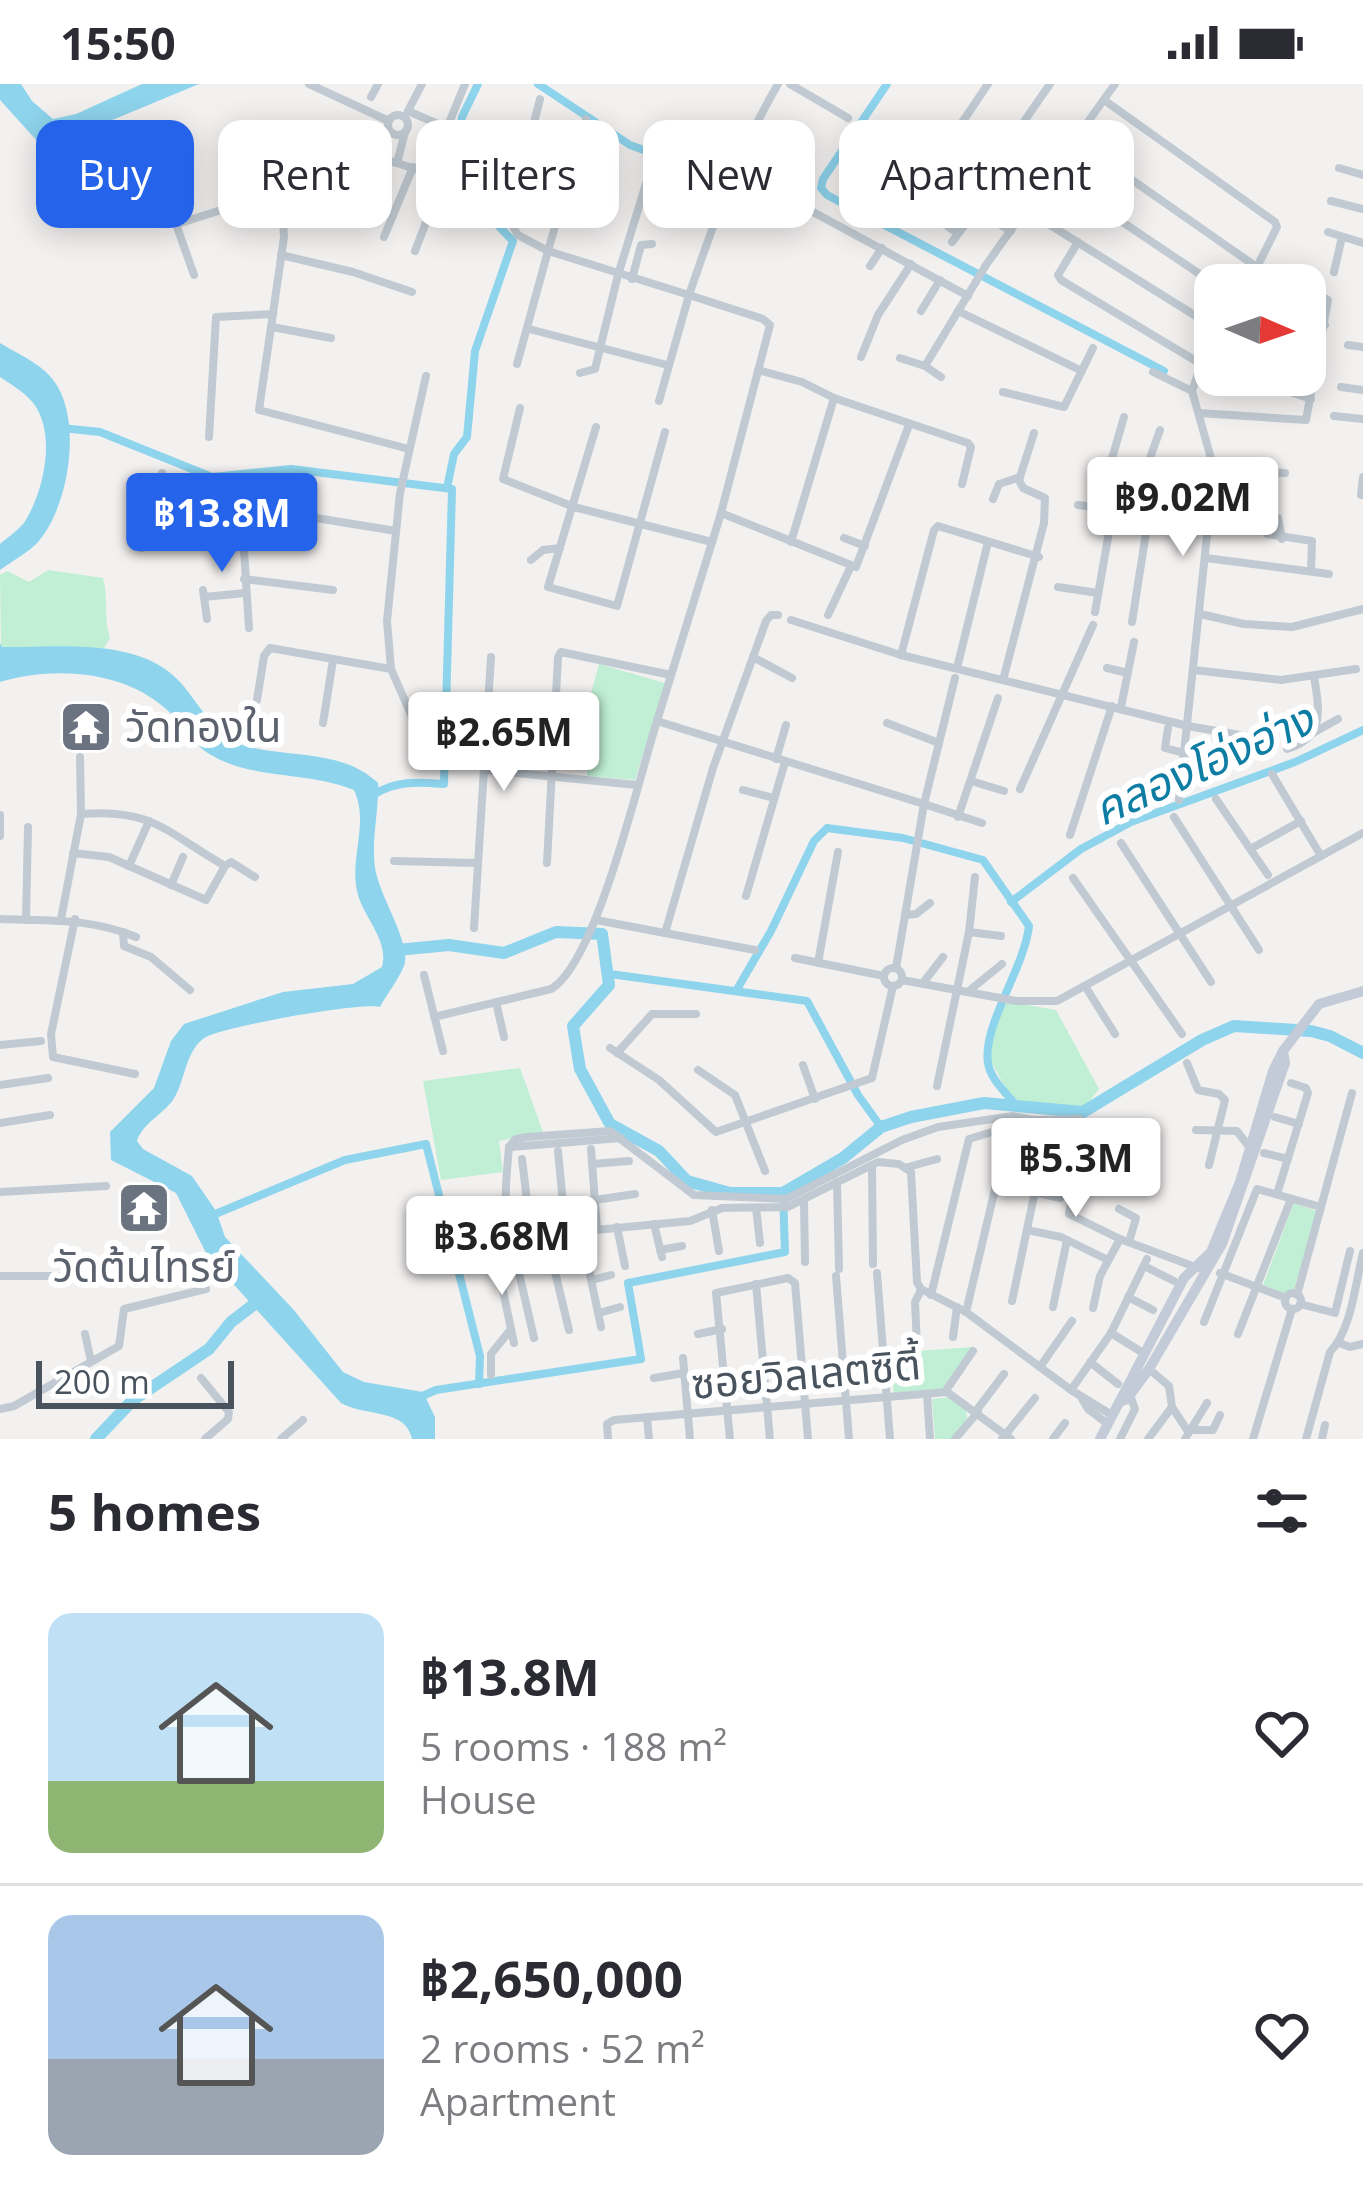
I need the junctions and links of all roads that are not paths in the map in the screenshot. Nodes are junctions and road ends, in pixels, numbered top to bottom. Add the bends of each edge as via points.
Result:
1 (310, 84) edge
2 (378, 84) edge
3 (422, 84) edge
4 (465, 84) edge
5 (778, 84) edge
6 (790, 84) edge
7 (988, 84) edge
8 (1050, 84) edge
9 (1115, 84) edge
10 (371, 97) dead end
11 (540, 100) dead end
12 (1104, 100) junction
13 (407, 115) junction
14 (848, 118) dead end
15 (586, 119) dead end
16 (387, 120) edge
17 (390, 120) edge
18 (757, 120) edge
19 (964, 120) edge
20 (1025, 120) edge
21 (1090, 120) edge
22 (392, 133) edge
23 (405, 133) junction
24 (392, 162) edge
25 (398, 163) junction
26 (413, 167) junction
27 (1339, 168) dead end
28 (1363, 175) edge
29 (1134, 181) edge
30 (643, 194) edge
31 (1331, 201) dead end
32 (1363, 208) edge
33 (815, 213) edge
34 (178, 228) edge
35 (281, 228) edge
36 (712, 228) edge
37 (1005, 228) edge
38 (1012, 228) edge
39 (1055, 228) edge
40 (1127, 228) edge
41 (1010, 231) junction
42 (1328, 232) dead end
43 (1342, 236) junction
44 (384, 237) dead end
45 (1078, 242) junction
46 (1363, 243) edge
47 (652, 244) dead end
48 (882, 248) junction
49 (415, 251) dead end
50 (548, 251) junction
51 (281, 255) junction
52 (911, 264) junction
53 (1252, 264) edge
54 (1260, 264) edge
55 (870, 266) dead end
56 (1194, 271) edge
57 (1334, 272) dead end
58 (194, 275) dead end
59 (618, 275) junction
60 (632, 279) junction
61 (940, 280) junction
62 (412, 292) dead end
63 (689, 295) junction
64 (968, 296) junction
65 (921, 311) dead end
66 (958, 311) junction
67 (273, 314) junction
68 (1194, 315) edge
69 (272, 327) junction
70 (529, 329) junction
71 (331, 338) dead end
72 (1348, 346) dead end
73 (598, 347) junction
74 (1363, 347) edge
75 (1093, 348) dead end
76 (861, 357) dead end
77 (900, 358) dead end
78 (1194, 358) edge
79 (517, 364) dead end
80 (667, 365) junction
81 (925, 367) junction
82 (758, 370) junction
83 (1082, 371) junction
84 (1153, 372) dead end
85 (580, 373) dead end
86 (426, 376) dead end
87 (941, 376) dead end
88 (1194, 385) edge
89 (1341, 388) dead end
90 (1363, 390) edge
91 (1192, 391) junction
92 (1003, 392) dead end
93 (1302, 396) edge
94 (1312, 396) edge
95 (834, 398) junction
96 (1311, 399) junction
97 (659, 401) dead end
98 (520, 408) dead end
99 (1198, 413) junction
100 (1334, 416) dead end
101 (1124, 417) dead end
102 (1363, 419) edge
103 (909, 425) junction
104 (596, 428) dead end
105 (1160, 430) dead end
106 (665, 432) dead end
107 (1034, 433) dead end
108 (209, 437) dead end
109 (409, 449) junction
110 (1214, 469) junction
111 (162, 473) dead end
112 (1285, 473) dead end
113 (1020, 477) junction
114 (1363, 477) edge
115 (962, 484) dead end
116 (1361, 495) edge
117 (993, 499) dead end
118 (1253, 502) dead end
119 (1078, 505) dead end
120 (574, 507) junction
121 (1098, 507) junction
122 (1112, 509) junction
123 (130, 513) dead end
124 (721, 513) junction
125 (1144, 513) junction
126 (153, 516) junction
127 (1278, 518) dead end
128 (242, 519) junction
129 (1209, 522) junction
130 (640, 523) junction
131 (396, 531) junction
132 (844, 538) dead end
133 (1282, 538) junction
134 (712, 542) junction
135 (790, 542) junction
136 (988, 542) junction
137 (865, 547) junction
138 (142, 548) dead end
139 (560, 548) junction
140 (1039, 557) junction
141 (1205, 558) junction
142 (531, 560) dead end
143 (851, 566) junction
144 (1311, 572) junction
145 (1329, 574) dead end
146 (244, 579) junction
147 (1058, 587) dead end
148 (333, 590) dead end
149 (245, 593) junction
150 (1098, 593) junction
151 (1363, 609) edge
152 (1095, 612) dead end
153 (1199, 614) junction
154 (778, 615) dead end
155 (828, 615) dead end
156 (207, 619) dead end
157 (791, 620) dead end
158 (1132, 622) dead end
159 (1093, 625) dead end
160 (249, 628) dead end
161 (1134, 641) dead end
162 (901, 655) junction
163 (491, 657) dead end
164 (753, 657) junction
165 (333, 660) junction
166 (1108, 668) dead end
167 (391, 669) junction
168 (1356, 669) dead end
169 (1194, 670) junction
170 (956, 673) junction
171 (1128, 673) junction
172 (671, 675) junction
173 (1314, 676) junction
174 (792, 678) dead end
175 (1004, 680) junction
176 (1060, 693) junction
177 (998, 698) dead end
178 (257, 700) dead end
179 (1117, 706) junction
180 (1338, 719) dead end
181 (657, 721) junction
182 (323, 723) dead end
183 (887, 723) dead end
184 (786, 725) dead end
185 (1188, 726) junction
186 (1168, 728) dead end
187 (1313, 733) junction
188 (486, 734) junction
189 (1251, 737) dead end
190 (939, 742) junction
191 (723, 743) junction
192 (1287, 749) dead end
193 (1185, 753) junction
194 (80, 757) dead end
195 (780, 760) junction
196 (484, 770) junction
197 (1272, 774) dead end
198 (551, 779) junction
199 (971, 781) junction
200 (637, 785) junction
201 (1020, 788) dead end
202 (743, 790) dead end
203 (1004, 791) dead end
204 (774, 798) junction
205 (1216, 799) dead end
206 (1179, 800) dead end
207 (924, 804) junction
208 (81, 814) junction
209 (0, 815) edge
210 (958, 817) junction
211 (1174, 817) dead end
212 (149, 821) junction
213 (1301, 821) junction
214 (982, 823) dead end
215 (28, 827) dead end
216 (1363, 833) edge
217 (1070, 835) dead end
218 (0, 836) edge
219 (1121, 843) dead end
220 (1252, 848) junction
221 (838, 852) dead end
222 (74, 853) junction
223 (1321, 856) junction
224 (183, 857) dead end
225 (394, 861) dead end
226 (478, 863) junction
227 (547, 863) dead end
228 (129, 866) junction
229 (224, 866) junction
230 (255, 877) dead end
231 (975, 877) dead end
232 (1073, 878) dead end
233 (1272, 878) junction
234 (170, 885) junction
235 (746, 896) dead end
236 (930, 903) dead end
237 (1229, 906) junction
238 (904, 915) junction
239 (0, 919) edge
240 (61, 919) junction
241 (75, 919) junction
242 (26, 920) junction
243 (474, 928) dead end
244 (592, 928) junction
245 (123, 932) junction
246 (969, 932) junction
247 (665, 933) junction
248 (1181, 933) junction
249 (1001, 937) dead end
250 (136, 938) dead end
251 (754, 950) dead end
252 (1259, 950) dead end
253 (943, 957) dead end
254 (795, 958) dead end
255 (1131, 961) junction
256 (818, 963) junction
257 (1002, 964) dead end
258 (896, 968) junction
259 (424, 975) dead end
260 (884, 976) junction
261 (1211, 982) dead end
262 (897, 983) junction
263 (923, 983) junction
264 (1084, 986) junction
265 (957, 989) junction
266 (190, 991) dead end
267 (1363, 991) edge
268 (969, 992) junction
269 (496, 1002) junction
270 (696, 1014) dead end
271 (434, 1017) junction
272 (1115, 1034) dead end
273 (1182, 1034) dead end
274 (503, 1037) dead end
275 (41, 1041) dead end
276 (0, 1045) edge
277 (1284, 1048) junction
278 (443, 1051) dead end
279 (1186, 1063) dead end
280 (803, 1065) dead end
281 (698, 1070) dead end
282 (135, 1074) dead end
283 (48, 1078) dead end
284 (1291, 1083) dead end
285 (0, 1084) edge
286 (937, 1086) dead end
287 (1352, 1094) dead end
288 (814, 1100) junction
289 (50, 1115) dead end
290 (1275, 1117) dead end
291 (748, 1122) junction
292 (0, 1124) edge
293 (1299, 1124) junction
294 (1196, 1130) dead end
295 (1218, 1130) junction
296 (1250, 1148) junction
297 (591, 1149) dead end
298 (558, 1151) dead end
299 (1264, 1153) dead end
300 (521, 1159) dead end
301 (937, 1159) dead end
302 (1072, 1160) dead end
303 (1288, 1160) junction
304 (629, 1161) dead end
305 (592, 1164) junction
306 (872, 1165) junction
307 (1209, 1165) dead end
308 (907, 1167) junction
309 (765, 1171) dead end
310 (838, 1183) junction
311 (106, 1186) dead end
312 (0, 1192) edge
313 (1035, 1192) junction
314 (634, 1194) dead end
315 (1276, 1194) junction
316 (1060, 1198) dead end
317 (1291, 1199) junction
318 (595, 1200) junction
319 (804, 1201) junction
320 (1321, 1207) junction
321 (756, 1208) junction
322 (1119, 1209) dead end
323 (712, 1210) junction
324 (655, 1225) junction
325 (616, 1228) junction
326 (597, 1229) junction
327 (1027, 1230) junction
328 (581, 1232) junction
329 (566, 1235) junction
330 (547, 1240) junction
331 (1067, 1240) junction
332 (1124, 1241) junction
333 (532, 1243) junction
334 (760, 1244) dead end
335 (682, 1246) dead end
336 (513, 1247) junction
337 (498, 1251) dead end
338 (719, 1251) dead end
339 (1350, 1251) dead end
340 (1363, 1253) edge
341 (1108, 1260) junction
342 (805, 1262) dead end
343 (625, 1266) dead end
344 (1202, 1270) junction
345 (1220, 1273) junction
346 (611, 1275) dead end
347 (0, 1276) edge
348 (83, 1276) dead end
349 (592, 1280) junction
350 (1174, 1281) dead end
351 (756, 1284) junction
352 (1257, 1285) junction
353 (206, 1289) dead end
354 (921, 1289) junction
355 (932, 1294) junction
356 (1128, 1297) junction
357 (1012, 1301) dead end
358 (1296, 1303) junction
359 (620, 1307) dead end
360 (1053, 1307) dead end
361 (1093, 1308) dead end
362 (962, 1310) junction
363 (1153, 1310) dead end
364 (598, 1313) junction
365 (1072, 1321) dead end
366 (1204, 1322) dead end
367 (602, 1328) dead end
368 (511, 1329) junction
369 (722, 1329) junction
370 (569, 1330) dead end
371 (1111, 1333) junction
372 (85, 1334) dead end
373 (698, 1334) dead end
374 (1238, 1334) dead end
375 (953, 1337) dead end
376 (534, 1338) dead end
377 (1339, 1342) junction
378 (514, 1343) dead end
379 (1363, 1344) edge
380 (917, 1346) dead end
381 (973, 1351) dead end
382 (1140, 1351) dead end
383 (683, 1358) dead end
384 (92, 1362) junction
385 (1090, 1362) junction
386 (1040, 1367) junction
387 (1149, 1369) junction
388 (684, 1373) junction
389 (1004, 1374) dead end
390 (491, 1375) dead end
391 (201, 1378) dead end
392 (654, 1378) dead end
393 (1118, 1384) dead end
394 (1071, 1390) junction
395 (945, 1392) junction
396 (927, 1394) junction
397 (887, 1397) junction
398 (1034, 1398) dead end
399 (1125, 1399) junction
400 (846, 1400) junction
401 (1207, 1402) dead end
402 (806, 1404) junction
403 (767, 1407) junction
404 (1172, 1407) junction
405 (0, 1408) edge
406 (727, 1410) junction
407 (977, 1412) junction
408 (688, 1414) junction
409 (1220, 1415) dead end
410 (647, 1417) junction
411 (1110, 1419) junction
412 (303, 1420) dead end
413 (1065, 1423) dead end
414 (1325, 1425) dead end
415 (1186, 1434) edge
416 (1212, 1435) edge
417 (1006, 1438) edge
418 (205, 1439) edge
419 (281, 1439) edge
420 (608, 1439) edge
421 (649, 1439) edge
422 (690, 1439) edge
423 (730, 1439) edge
424 (770, 1439) edge
425 (808, 1439) edge
426 (849, 1439) edge
427 (890, 1439) edge
428 (930, 1439) edge
429 (956, 1439) edge
430 (1053, 1439) edge
431 (1100, 1439) edge
432 (1120, 1439) edge
433 (1148, 1439) edge
434 (1253, 1439) edge
435 (1306, 1439) edge
436 (1322, 1439) edge

1 - 16 street
2 - 10 street
3 - 13 street
4 - 13 street via 446,128
5 - 18 street
6 - 14 street
7 - 19 street
8 - 20 street
9 - 12 street
11 - 50 street via 509,220 518,235
12 - 21 street
12 - 54 street via 1275,222
13 - 17 street
13 - 23 street
15 - 50 street
22 - 23 street
23 - 25 street
24 - 25 street
25 - 26 street
26 - 44 street
26 - 49 street via 443,178
27 - 28 street
29 - 53 street
30 - 59 street
31 - 32 street
33 - 48 street
34 - 58 street
35 - 51 street
36 - 63 street
37 - 41 street
38 - 41 street
39 - 45 street
40 - 56 street
41 - 64 street
42 - 43 street
43 - 46 street
43 - 57 street
45 - 68 street
45 - 78 street via 1058,275 1063,282
47 - 60 street via 641,245
48 - 52 street
48 - 55 street
50 - 59 street
50 - 70 street
51 - 62 street
51 - 67 street
52 - 61 street
52 - 76 street
59 - 60 street
59 - 73 street
60 - 63 street
61 - 64 street
61 - 65 street
63 - 80 street
63 - 82 street via 768,322
64 - 66 street
66 - 81 street
66 - 83 street
67 - 69 street
67 - 108 street via 216,317
69 - 71 street
69 - 109 street via 259,410
70 - 73 street
70 - 79 street
72 - 74 street
73 - 80 street
73 - 85 street via 594,372
75 - 83 street
77 - 81 street
80 - 97 street
81 - 87 street
82 - 95 street
82 - 124 street
83 - 92 street via 1064,407
84 - 91 street
86 - 109 street
88 - 91 street
89 - 90 street
91 - 99 street
93 - 96 street
94 - 96 street
95 - 103 street
95 - 135 street
96 - 99 street via 1301,422
98 - 120 street via 502,478
99 - 110 street
100 - 102 street
101 - 121 street
103 - 115 street via 970,445
103 - 137 street
104 - 120 street
105 - 125 street via 1145,472
106 - 130 street
107 - 113 street
109 - 131 street
110 - 112 street
110 - 129 street
111 - 126 street
113 - 117 street via 998,484
113 - 140 street via 1022,488 1045,498
114 - 116 street
118 - 133 street via 1268,535
119 - 121 street
120 - 130 street
120 - 139 street
121 - 122 street
122 - 125 street
122 - 150 street
123 - 126 street
124 - 134 street
124 - 135 street
125 - 129 street
125 - 158 street
126 - 128 street
126 - 138 street
127 - 133 street
128 - 131 street via 310,517
128 - 146 street
129 - 141 street
130 - 134 street
130 - 139 street via 617,606 548,586
131 - 167 street
132 - 137 street
133 - 144 street via 1312,541
134 - 172 street
135 - 143 street
136 - 140 street
136 - 162 street via 934,530
136 - 170 street
137 - 143 street
139 - 142 street
140 - 175 street
141 - 144 street
141 - 153 street
143 - 155 street
144 - 145 street
146 - 148 street
146 - 149 street
147 - 150 street
149 - 156 street via 203,593
149 - 160 street
150 - 152 street
151 - 153 street via 1292,627
153 - 169 street
154 - 164 street via 766,621
157 - 162 street
159 - 176 street
161 - 171 street
162 - 170 street
163 - 188 street
164 - 174 street
164 - 191 street
165 - 167 street
165 - 178 street via 268,649
165 - 182 street
166 - 171 street
167 - 188 street via 414,723
168 - 173 street
169 - 173 street
169 - 185 street
170 - 175 street
170 - 190 street
171 - 179 street
172 - 181 street
172 - 198 street via 561,652
173 - 187 street
175 - 176 street
176 - 179 street
176 - 201 street
177 - 199 street
179 - 185 street
179 - 217 street
180 - 187 street
181 - 191 street
181 - 200 street
183 - 190 street
184 - 195 street
185 - 189 street
185 - 193 street
186 - 193 street via 1165,748
187 - 192 street
188 - 196 street
190 - 207 street
191 - 195 street
191 - 247 street
193 - 206 street
194 - 208 street
195 - 204 street
195 - 207 street
196 - 198 street
196 - 226 street
197 - 213 street
198 - 200 street
198 - 227 street
199 - 203 street
199 - 210 street
200 - 244 street
202 - 204 street
204 - 235 street
205 - 220 street
207 - 210 street
207 - 238 street
208 - 212 street via 126,812
208 - 222 street
209 - 218 street
210 - 214 street
211 - 237 street
212 - 228 street
212 - 229 street
213 - 220 street
213 - 223 street
215 - 242 street
216 - 223 street
219 - 248 street
220 - 233 street
221 - 256 street
222 - 228 street
222 - 240 street
223 - 233 street
224 - 234 street
225 - 226 street
226 - 243 street
228 - 234 street
229 - 230 street via 231,862
229 - 234 street via 208,900
231 - 246 street
232 - 255 street
233 - 237 street
236 - 238 street
237 - 248 street
237 - 252 street
238 - 258 street
239 - 242 street
240 - 241 street
240 - 242 street
241 - 245 street
241 - 282 street via 51,1053
244 - 247 street
244 - 269 street via 560,984
245 - 250 street
245 - 266 street via 124,946 152,957
246 - 249 street
246 - 265 street
247 - 251 street
248 - 255 street
248 - 261 street
253 - 263 street
254 - 256 street
255 - 264 street
255 - 273 street
256 - 260 street
257 - 268 street
258 - 260 street
258 - 262 street
259 - 271 street
260 - 262 street
262 - 263 street
262 - 288 street via 874,1074
263 - 265 street
264 - 268 street via 1057,1001
264 - 272 street
265 - 268 street
265 - 286 street
267 - 277 street via 1312,1010
269 - 271 street
269 - 274 street
270 - 291 street via 652,1014 614,1051 716,1132
271 - 278 street
275 - 276 street
277 - 296 street
277 - 344 street via 1246,1182
279 - 295 street via 1198,1090 1224,1096
280 - 288 street
281 - 291 street via 731,1090
283 - 285 street
284 - 293 street via 1308,1090
287 - 320 street
288 - 291 street
289 - 292 street
290 - 293 street
291 - 309 street
293 - 303 street
294 - 295 street
295 - 296 street via 1237,1132
295 - 307 street
296 - 344 street
297 - 305 street
298 - 329 street
299 - 303 street
300 - 333 street
301 - 308 street
302 - 313 street via 1044,1156
303 - 315 street
304 - 305 street
305 - 318 street
306 - 308 street
306 - 310 street
306 - 397 street
308 - 354 street
310 - 319 street
310 - 400 street
311 - 312 street
313 - 316 street
313 - 327 street
314 - 318 street
315 - 317 street
315 - 345 street via 1255,1192
317 - 320 street
317 - 352 street
318 - 326 street
319 - 321 street
319 - 342 street
320 - 358 street
321 - 323 street
321 - 334 street
322 - 332 street via 1136,1218
323 - 324 street
323 - 338 street
324 - 325 street
324 - 335 street via 661,1254
325 - 326 street
325 - 343 street
326 - 328 street
327 - 331 street
327 - 357 street
328 - 329 street
328 - 349 street
329 - 330 street
330 - 333 street
330 - 370 street
331 - 341 street
331 - 360 street
332 - 341 street
332 - 344 street
332 - 368 street via 1068,1212 1086,1123 1080,1119 1012,1116 938,1127 786,1199 694,1196 621,1138 509,1147 506,1220 490,1229
333 - 336 street
336 - 337 street
336 - 376 street
339 - 358 street via 1335,1313
340 - 377 street
341 - 361 street
344 - 387 street
344 - 399 street via 1184,1278
345 - 352 street
345 - 366 street
346 - 349 street
347 - 348 street
349 - 364 street
350 - 356 street via 1145,1263
351 - 369 street via 716,1293
351 - 402 street via 796,1283
351 - 403 street
352 - 358 street
352 - 374 street
353 - 384 street via 124,1309 122,1343
354 - 355 street
354 - 380 street via 914,1302
355 - 362 street
355 - 362 street via 969,1139 1005,1128
356 - 363 street
356 - 371 street
358 - 434 street
359 - 364 street
362 - 375 street
362 - 386 street
364 - 367 street
365 - 386 street
368 - 378 street
368 - 390 street via 490,1354
369 - 373 street
369 - 406 street
371 - 382 street
371 - 385 street
372 - 384 street
377 - 379 street
377 - 435 street
381 - 395 street
383 - 388 street
384 - 405 street
385 - 393 street
385 - 394 street
386 - 394 street
387 - 399 street
387 - 404 street via 1169,1386
388 - 392 street
388 - 408 street
389 - 407 street
391 - 418 street via 230,1416
394 - 411 street
395 - 396 street, ซอยวิลเลตซิตี้
395 - 407 street, ซอยวิลเลตซิตี้
396 - 397 street, ซอยวิลเลตซิตี้
396 - 428 street
397 - 400 street, ซอยวิลเลตซิตี้
397 - 427 street
398 - 417 street
399 - 411 street
399 - 432 street via 1135,1409
400 - 402 street, ซอยวิลเลตซิตี้
400 - 426 street
401 - 415 street
402 - 403 street, ซอยวิลเลตซิตี้
402 - 425 street
403 - 406 street, ซอยวิลเลตซิตี้
403 - 424 street
404 - 415 street
404 - 433 street
406 - 408 street, ซอยวิลเลตซิตี้
406 - 423 street
407 - 417 street, ซอยวิลเลตซิตี้
407 - 429 street
408 - 410 street, ซอยวิลเลตซิตี้
408 - 422 street
409 - 416 street
410 - 420 street, ซอยวิลเลตซิตี้ via 610,1421
410 - 421 street
411 - 431 street
412 - 419 street
413 - 430 street
414 - 436 street
415 - 416 street

